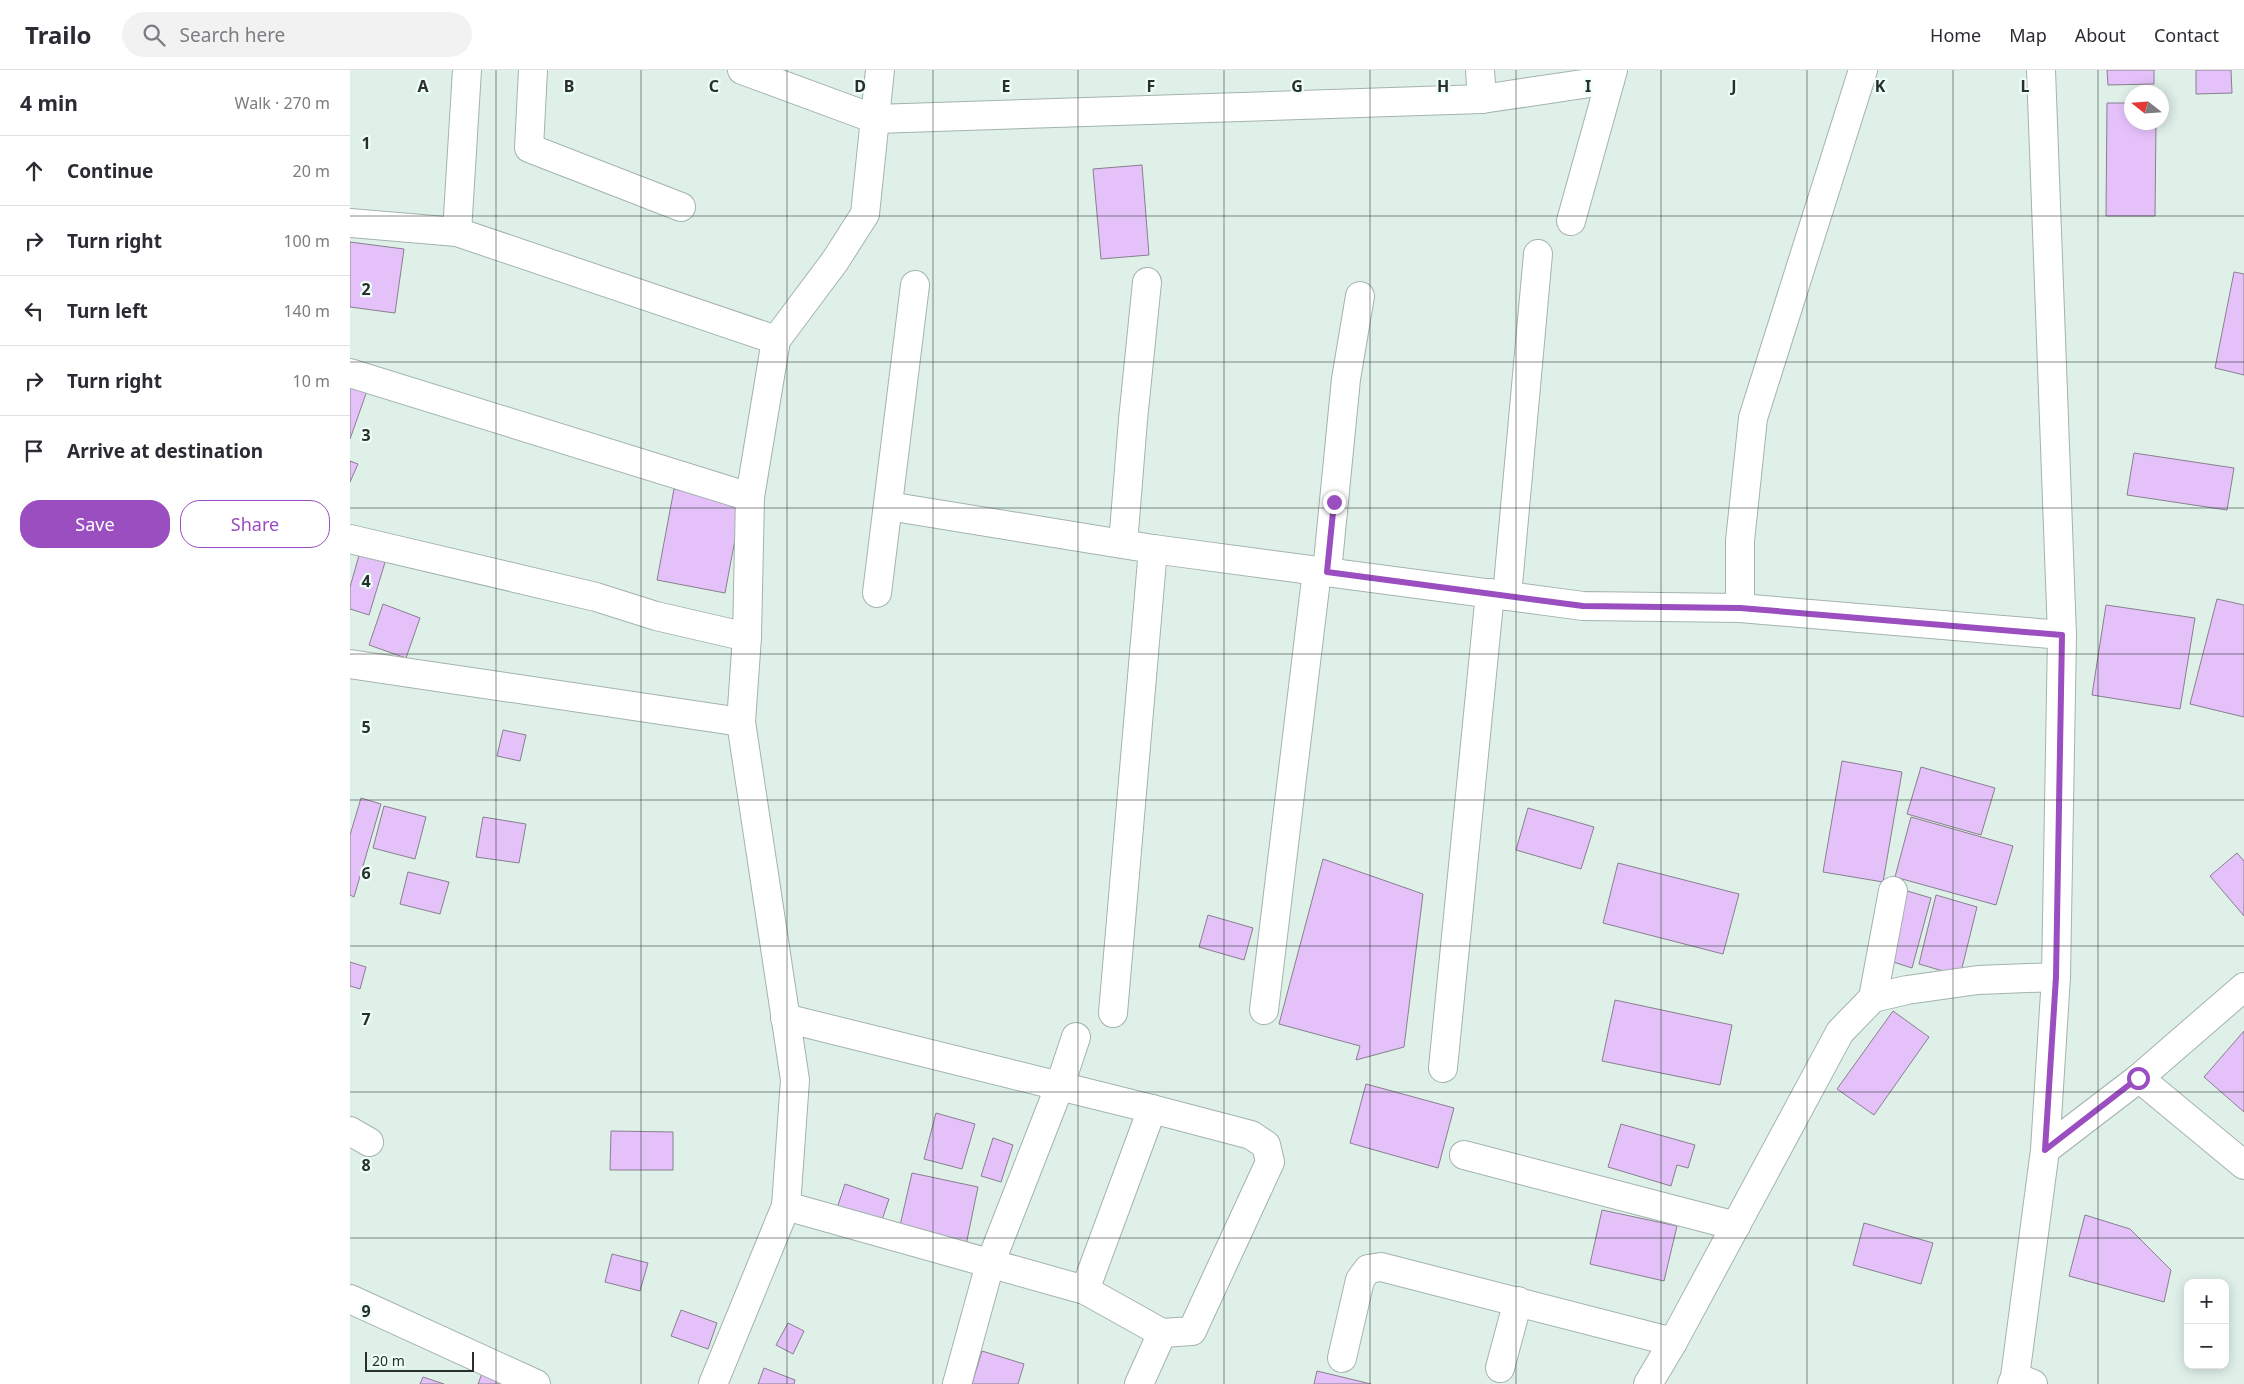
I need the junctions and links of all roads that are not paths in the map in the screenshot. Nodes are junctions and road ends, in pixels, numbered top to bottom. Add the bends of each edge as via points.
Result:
1 (467, 70) edge
2 (533, 70) edge
3 (742, 70) edge
4 (880, 70) edge
5 (1480, 70) edge
6 (1863, 70) edge
7 (2040, 70) edge
8 (1612, 75) edge
9 (1482, 99) junction
10 (875, 119) junction
11 (681, 207) dead end
12 (1571, 221) dead end
13 (350, 223) edge
14 (457, 232) junction
15 (1538, 254) dead end
16 (1147, 282) dead end
17 (915, 285) dead end
18 (1360, 296) dead end
19 (776, 340) junction
20 (350, 373) edge
21 (750, 497) junction
22 (888, 506) junction
23 (350, 539) edge
24 (1123, 544) junction
25 (1153, 549) junction
26 (1322, 571) junction
27 (877, 593) dead end
28 (1498, 595) junction
29 (1740, 608) junction
30 (2062, 635) junction
31 (748, 637) junction
32 (350, 664) edge
33 (741, 722) junction
34 (1893, 890) dead end
35 (2056, 977) junction
36 (2244, 987) edge
37 (1873, 998) junction
38 (1264, 1010) dead end
39 (1113, 1013) dead end
40 (785, 1018) junction
41 (1076, 1037) dead end
42 (1443, 1068) dead end
43 (2138, 1078) junction
44 (1060, 1085) junction
45 (1152, 1109) junction
46 (2045, 1150) junction
47 (1464, 1155) dead end
48 (2244, 1164) edge
49 (786, 1206) junction
50 (1736, 1226) junction
51 (990, 1264) junction
52 (1085, 1290) junction
53 (350, 1299) edge
54 (1518, 1301) junction
55 (1162, 1333) junction
56 (1673, 1342) junction
57 (1342, 1358) dead end
58 (1500, 1368) dead end
59 (2020, 1382) edge
60 (536, 1384) edge
61 (713, 1384) edge
62 (958, 1384) edge
63 (1139, 1384) edge
64 (1648, 1384) edge

1 - 14 street
2 - 11 street via 529,148
3 - 10 street
4 - 10 street
5 - 9 street
6 - 29 street via 1753,418 1740,541
7 - 30 street
8 - 9 street
8 - 12 street
9 - 10 street
10 - 19 street via 865,214 835,261
13 - 14 street
14 - 19 street
15 - 28 street
16 - 24 street
17 - 22 street
18 - 26 street via 1346,379
19 - 21 street
20 - 21 street
21 - 31 street
22 - 24 street
22 - 27 street
23 - 31 street
24 - 25 street
25 - 26 street
25 - 39 street
26 - 28 street
26 - 38 street
28 - 29 street via 1583,606
28 - 42 street
29 - 30 street
30 - 35 street
31 - 33 street
32 - 33 street
33 - 40 street
34 - 37 street
35 - 37 street via 1978,980
35 - 46 street
36 - 43 street
37 - 50 street via 1840,1032
40 - 44 street
40 - 49 street via 795,1080
41 - 44 street
43 - 46 street
43 - 48 street
44 - 45 street
44 - 51 street
45 - 52 street
45 - 55 street via 1251,1136 1266,1145 1270,1162 1192,1331
46 - 59 street
47 - 50 street
49 - 51 street
49 - 61 street
50 - 56 street
51 - 52 street
51 - 62 street
52 - 55 street
53 - 60 street
54 - 56 street
54 - 57 street via 1380,1267 1368,1269 1360,1280
54 - 58 street
55 - 63 street
56 - 64 street

